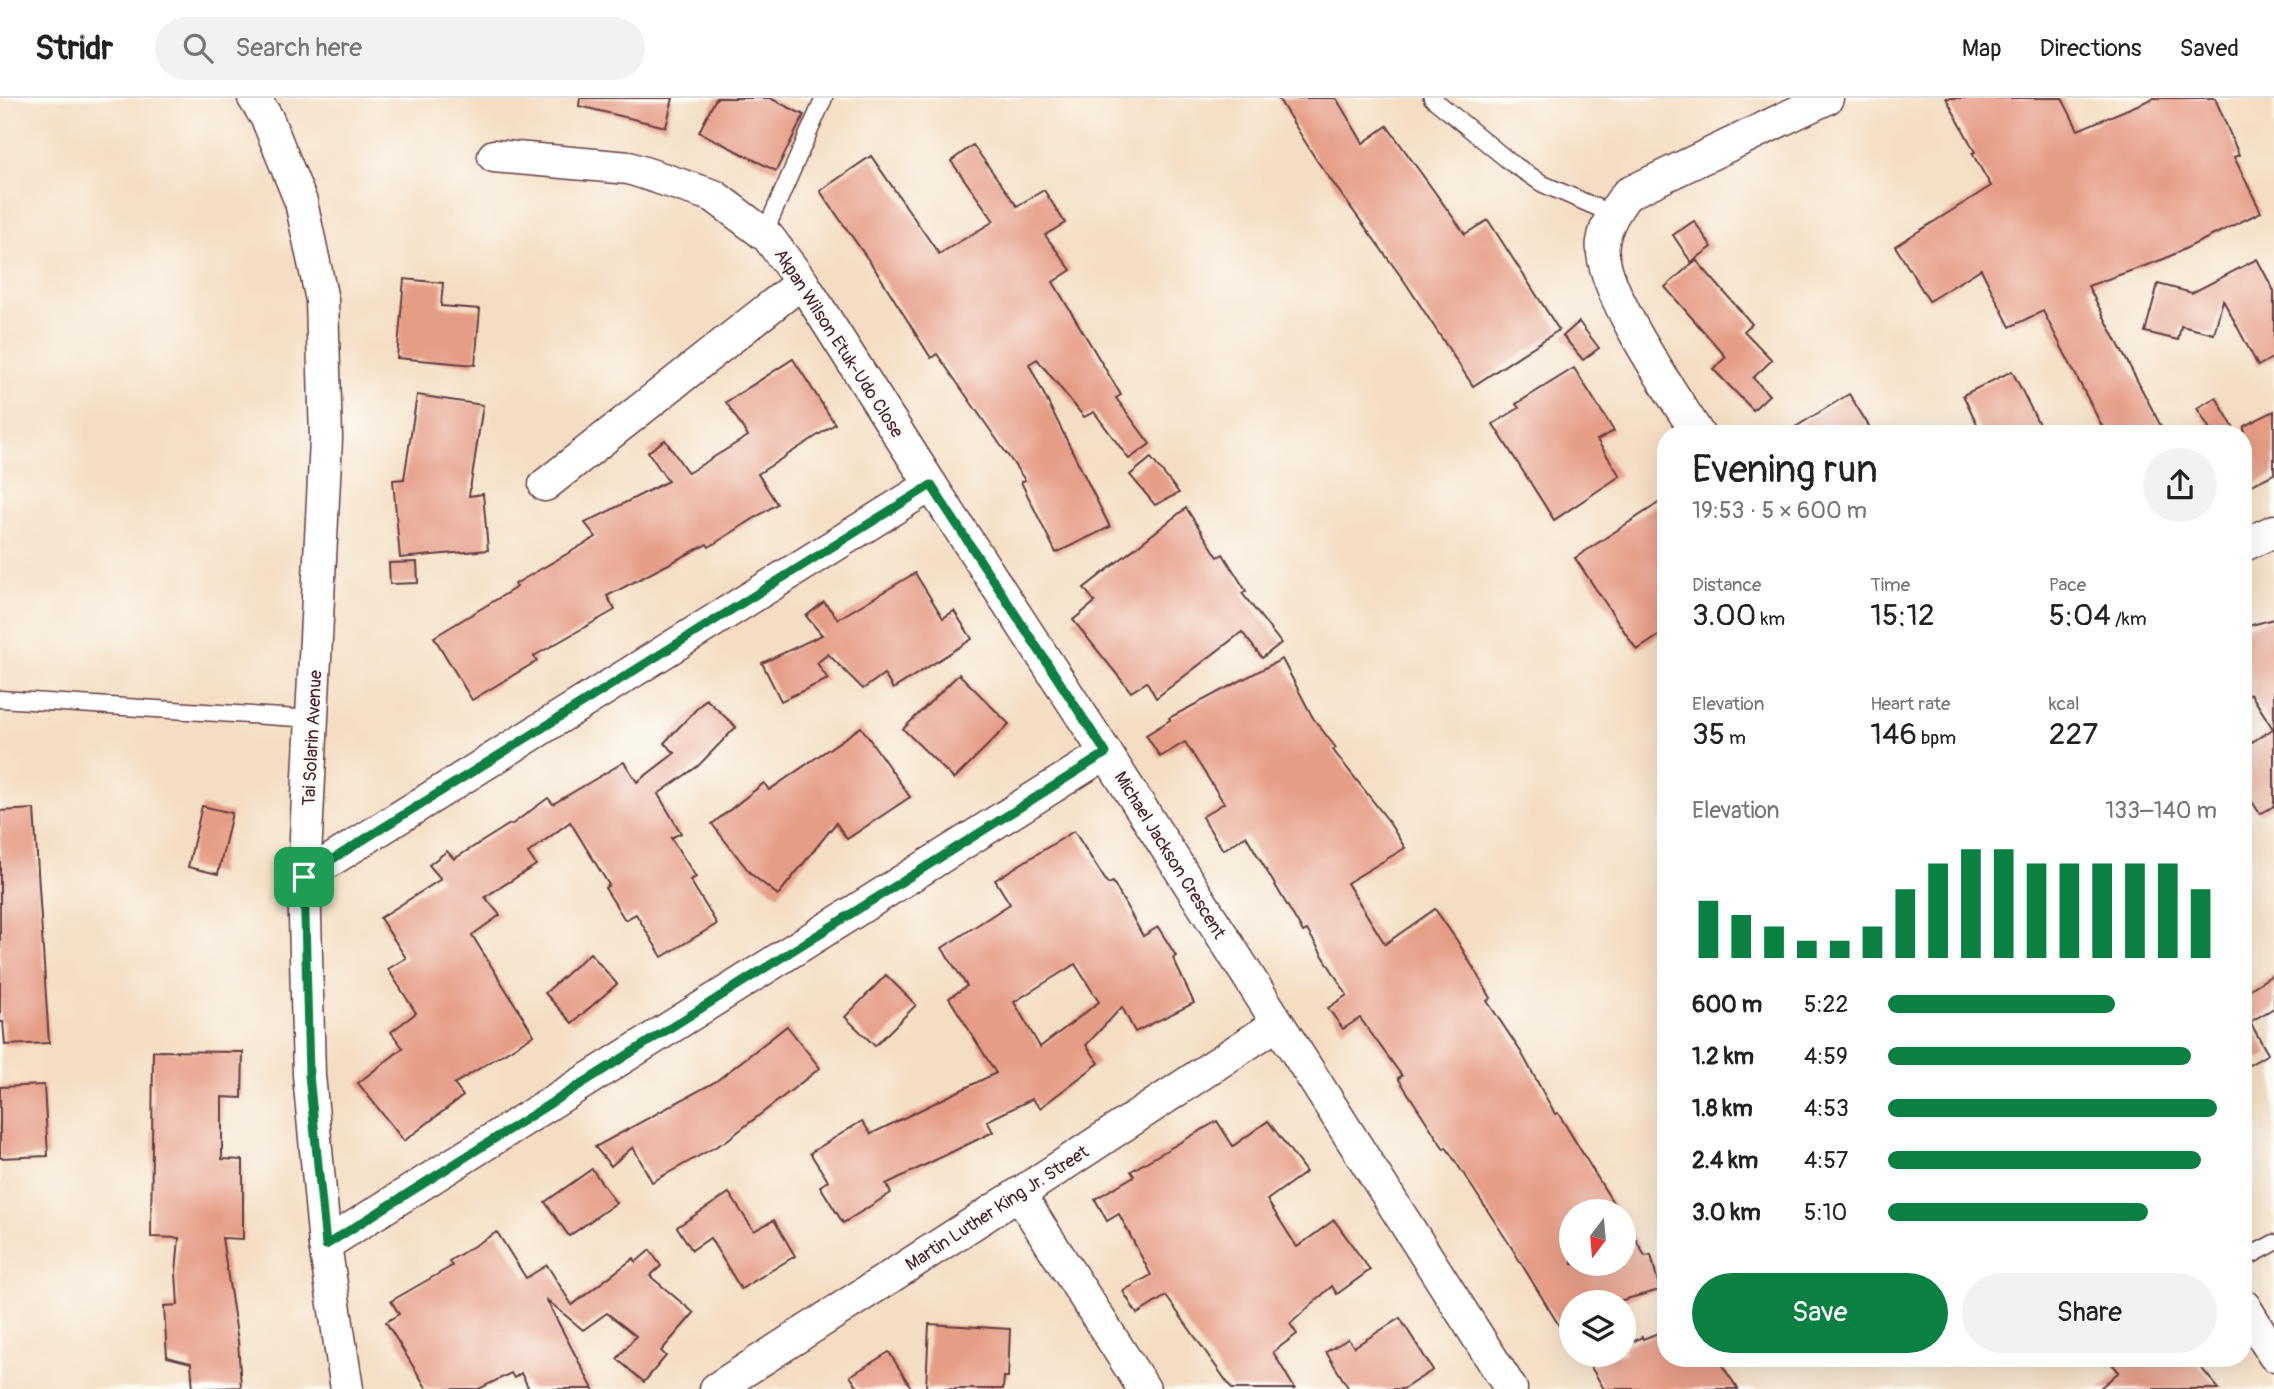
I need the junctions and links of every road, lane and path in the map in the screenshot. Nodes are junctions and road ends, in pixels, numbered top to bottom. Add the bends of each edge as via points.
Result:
1 (254, 98) edge
2 (824, 98) edge
3 (1432, 98) edge
4 (1827, 98) edge
5 (494, 156) dead end
6 (1612, 214) junction
7 (764, 234) junction
8 (802, 282) junction
9 (1692, 425) edge
10 (545, 485) dead end
11 (931, 485) junction
12 (2274, 531) edge
13 (2252, 541) edge
14 (0, 699) edge
15 (313, 719) junction
16 (1106, 753) junction
17 (304, 877) junction
18 (1277, 1024) junction
19 (1019, 1195) junction
20 (2274, 1243) edge
21 (326, 1245) junction
22 (2252, 1255) edge
23 (2252, 1319) edge
24 (2274, 1355) edge
25 (347, 1389) edge
26 (716, 1389) edge
27 (1144, 1389) edge
28 (1511, 1389) edge

1 - 15 street, Tai Solarin Avenue via 267,118 301,202 322,300 326,439
2 - 7 lane
3 - 6 lane via 1543,184
4 - 6 street via 1627,194
5 - 7 street, Akpan Wilson Etuk-Udo Close via 629,168 714,196
6 - 9 street via 1602,244 1609,277 1626,317
7 - 8 street, Akpan Wilson Etuk-Udo Close
8 - 10 street
8 - 11 street, Akpan Wilson Etuk-Udo Close
11 - 16 street, Michael Jackson Crescent
11 - 17 street
12 - 13 street
14 - 15 lane
15 - 17 street, Tai Solarin Avenue
16 - 18 street, Michael Jackson Crescent
16 - 21 street
17 - 21 street, Tai Solarin Avenue via 309,1075
18 - 19 street, Martin Luther King Jr. Street
18 - 28 street, Michael Jackson Crescent
19 - 26 street, Martin Luther King Jr. Street
19 - 27 street
20 - 22 lane
21 - 25 street, Tai Solarin Avenue
23 - 24 street

